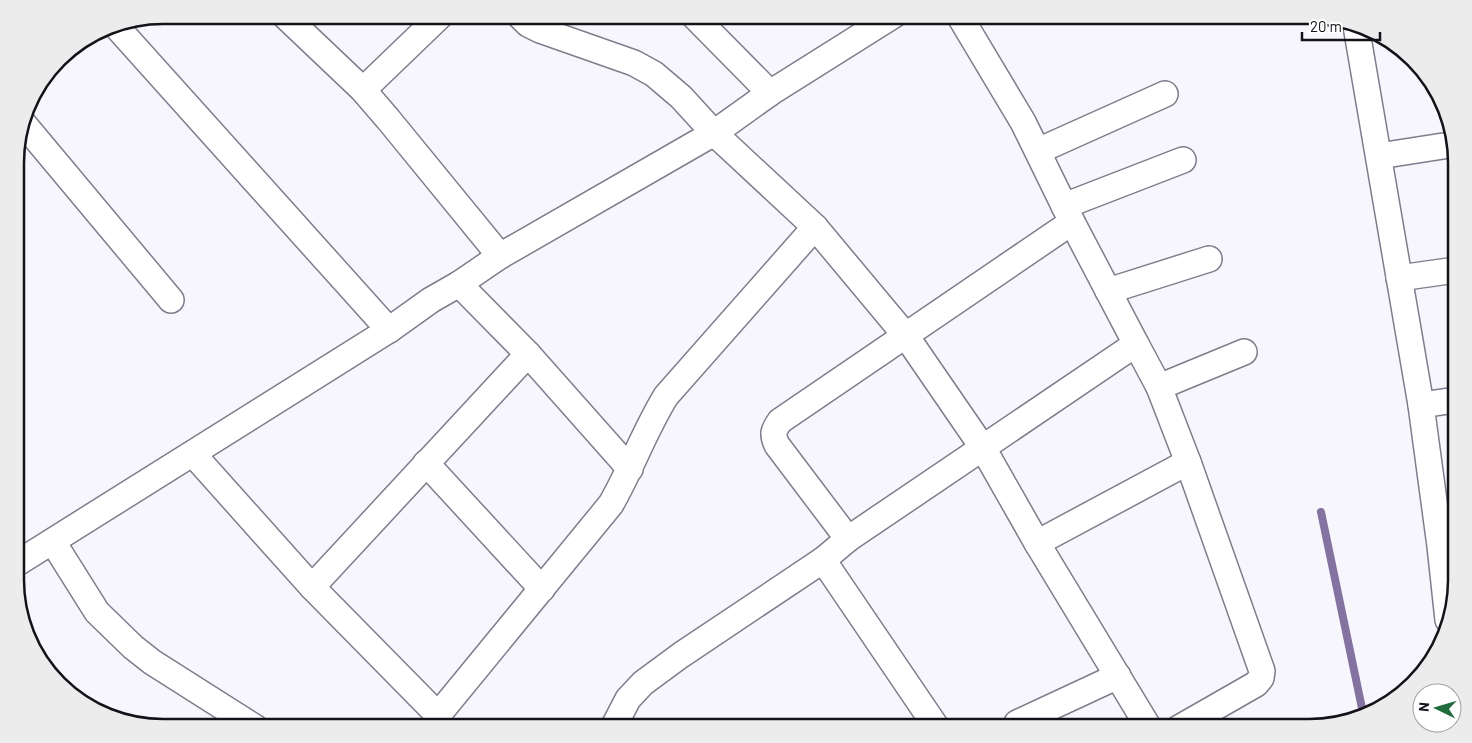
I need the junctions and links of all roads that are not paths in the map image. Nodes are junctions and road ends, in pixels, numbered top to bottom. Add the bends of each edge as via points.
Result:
1 (299, 24) edge
2 (432, 24) edge
3 (528, 24) edge
4 (702, 24) edge
5 (873, 24) edge
6 (964, 24) edge
7 (119, 31) edge
8 (1363, 35) edge
9 (363, 90) junction
10 (770, 93) junction
11 (1165, 94) dead end
12 (28, 129) edge
13 (714, 133) junction
14 (1447, 145) edge
15 (1038, 151) junction
16 (1379, 156) junction
17 (1183, 160) dead end
18 (1068, 214) junction
19 (815, 227) junction
20 (500, 256) junction
21 (1209, 258) dead end
22 (1448, 271) edge
23 (1399, 278) junction
24 (459, 284) junction
25 (1108, 291) junction
26 (171, 300) dead end
27 (389, 330) junction
28 (906, 336) junction
29 (1136, 344) junction
30 (1244, 352) dead end
31 (528, 354) junction
32 (1159, 388) junction
33 (1448, 401) edge
34 (1421, 405) junction
35 (983, 448) junction
36 (193, 454) junction
37 (1188, 462) junction
38 (426, 464) junction
39 (630, 469) junction
40 (848, 539) junction
41 (54, 542) junction
42 (1037, 544) junction
43 (24, 559) edge
44 (823, 560) junction
45 (312, 587) junction
46 (542, 589) junction
47 (1446, 603) edge
48 (1118, 676) junction
49 (242, 719) edge
50 (431, 719) edge
51 (436, 719) edge
52 (618, 719) edge
53 (932, 719) edge
54 (1026, 719) edge
55 (1144, 719) edge
56 (1195, 719) edge

1 - 9 street
2 - 9 street
3 - 13 street via 634,63 654,74 681,97
4 - 10 street
5 - 10 street
6 - 15 street
7 - 27 street
8 - 16 street
9 - 20 street
10 - 13 street
11 - 15 street
12 - 26 street
13 - 19 street
13 - 20 street
14 - 16 street
15 - 18 street
16 - 23 street
17 - 18 street
18 - 25 street
18 - 28 street
19 - 28 street
19 - 39 street via 666,396
20 - 24 street
21 - 25 street
22 - 23 street
23 - 34 street
24 - 27 street
24 - 31 street
25 - 29 street
27 - 36 street
28 - 35 street
28 - 40 street via 780,422 774,430 777,445
29 - 32 street
29 - 35 street
30 - 32 street
31 - 38 street
31 - 39 street
32 - 37 street
33 - 34 street
34 - 47 street
35 - 40 street
35 - 42 street
36 - 41 street
36 - 45 street
37 - 42 street
37 - 56 street via 1262,672 1256,684
38 - 45 street
38 - 46 street
39 - 46 street via 611,504
40 - 44 street
41 - 43 street
41 - 49 street via 97,612 132,647
42 - 48 street
44 - 52 street via 643,683 628,699
44 - 53 street
45 - 50 street
46 - 51 street
48 - 54 street
48 - 55 street

